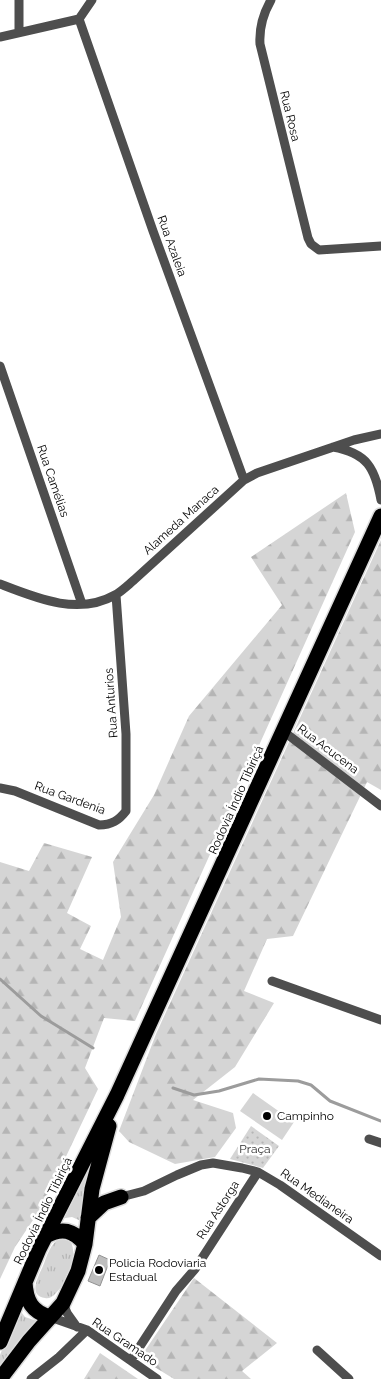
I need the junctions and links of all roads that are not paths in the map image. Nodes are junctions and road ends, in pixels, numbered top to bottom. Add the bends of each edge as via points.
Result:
1 (19, 0) edge
2 (92, 0) edge
3 (271, 0) edge
4 (79, 19) junction
5 (19, 32) junction
6 (0, 37) edge
7 (381, 246) edge
8 (0, 366) edge
9 (381, 434) edge
10 (333, 447) junction
11 (244, 480) junction
12 (381, 500) edge
13 (381, 516) edge
14 (0, 584) edge
15 (116, 595) junction
16 (82, 604) junction
17 (283, 731) junction
18 (0, 788) edge
19 (381, 806) edge
20 (126, 810) joint
21 (272, 981) dead end
22 (381, 1020) edge
23 (117, 1095) junction
24 (369, 1138) dead end
25 (381, 1143) edge
26 (97, 1169) junction
27 (258, 1172) junction
28 (121, 1196) junction
29 (88, 1218) junction
30 (46, 1236) junction
31 (85, 1244) junction
32 (381, 1256) edge
33 (25, 1287) junction
34 (62, 1302) junction
35 (50, 1317) junction
36 (77, 1327) junction
37 (87, 1330) junction
38 (0, 1342) edge
39 (317, 1350) dead end
40 (131, 1360) junction
41 (0, 1379) edge
42 (31, 1379) edge
43 (157, 1379) edge
44 (349, 1379) edge

1 - 5 street
2 - 4 street
3 - 7 street, Rua Rosa via 262,19 260,44 308,238 320,250
4 - 5 street
4 - 11 street, Rua Azaleia
5 - 6 street
8 - 16 street, Rua Camélias
9 - 10 street, Alameda Manaca
10 - 11 street, Alameda Manaca
10 - 12 street via 362,457 378,481
11 - 15 street, Alameda Manaca
13 - 17 highway, Rodovia Índio Tibiriçá
14 - 16 street, Alameda Manaca via 37,599 59,604
15 - 16 street, Alameda Manaca
15 - 20 street, Rua Anturios via 126,734
17 - 19 street, Rua Acucena
17 - 23 highway, Rodovia Índio Tibiriçá
18 - 20 street, Rua Gardenia via 99,825 115,822
21 - 22 street
23 - 26 highway, Rodovia Índio Tibiriçá
23 - 30 highway, Rodovia Índio Tibiriçá
24 - 25 street
26 - 28 highway via 106,1190
26 - 29 highway, Rodovia Índio Tibiriçá
27 - 28 street, Rua Medianeira via 207,1164 144,1191
27 - 32 street, Rua Medianeira
27 - 40 street, Rua Astorga
28 - 29 highway via 104,1203
29 - 31 highway, Rodovia Índio Tibiriçá
30 - 31 highway via 64,1230
30 - 33 highway, Rodovia Índio Tibiriçá
31 - 34 highway, Rodovia Índio Tibiriçá via 78,1271
33 - 34 highway via 43,1304
33 - 35 highway via 32,1307
33 - 38 highway, Rodovia Índio Tibiriçá
34 - 35 highway, Rodovia Índio Tibiriçá
34 - 36 street, Rua Gramado
35 - 36 street, Rua Gramado
35 - 41 highway, Rodovia Índio Tibiriçá
36 - 37 street, Rua Gramado
37 - 40 street, Rua Gramado
37 - 42 street
39 - 44 street
40 - 43 street, Rua Gramado

